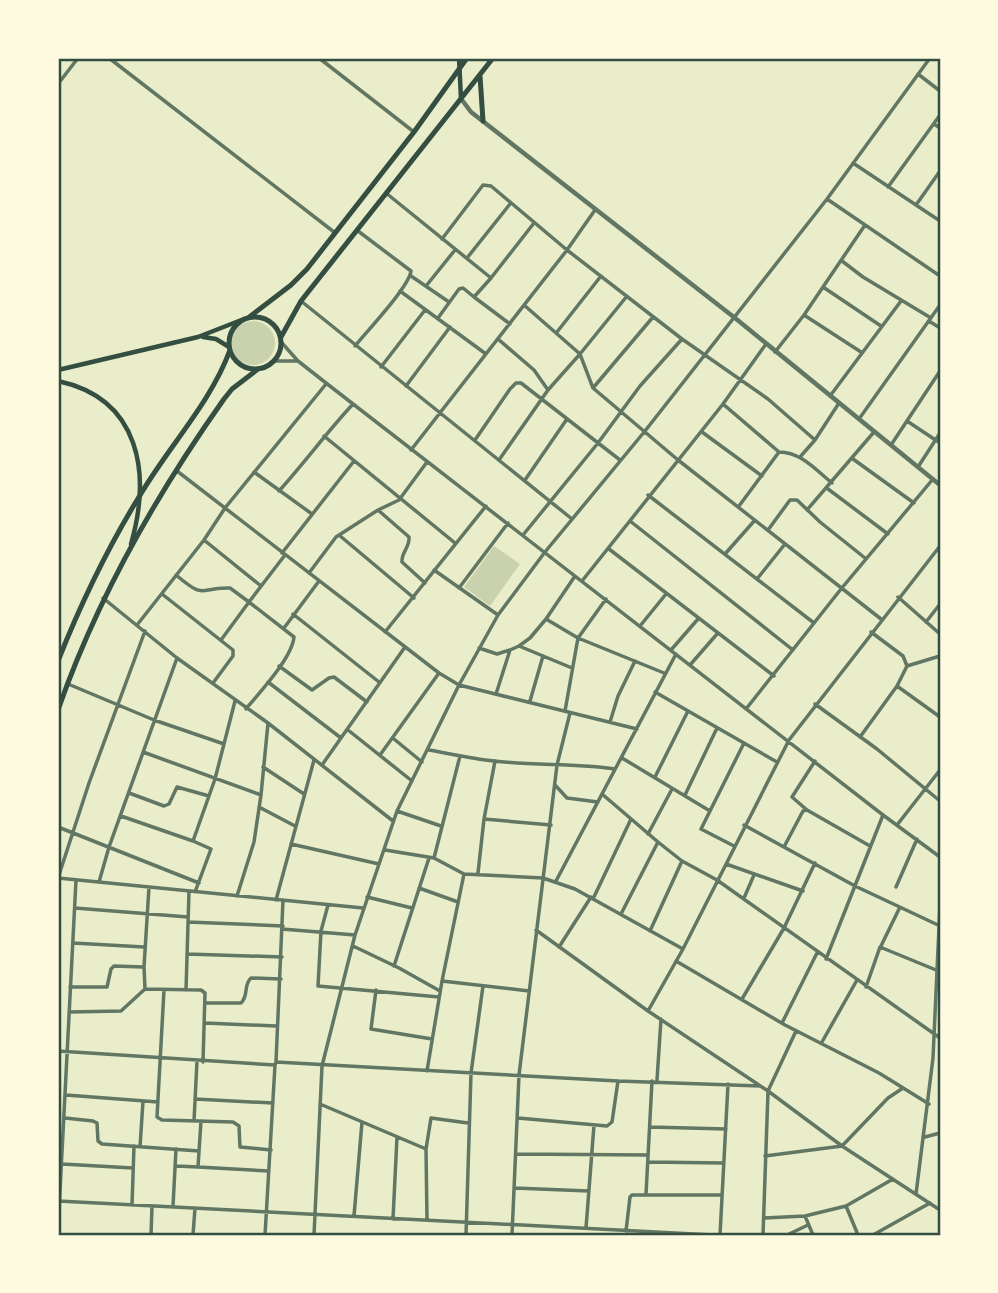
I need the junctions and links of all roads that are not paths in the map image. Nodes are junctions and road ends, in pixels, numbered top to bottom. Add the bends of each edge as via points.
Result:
1 (78, 58) edge
2 (109, 58) edge
3 (319, 58) edge
4 (458, 58) edge
5 (467, 58) edge
6 (493, 58) edge
7 (930, 58) edge
8 (459, 68) junction
9 (918, 74) junction
10 (480, 75) junction
11 (58, 84) edge
12 (940, 91) edge
13 (461, 100) junction
14 (940, 115) edge
15 (483, 121) junction
16 (934, 124) junction
17 (940, 128) edge
18 (414, 132) junction
19 (853, 163) junction
20 (940, 171) edge
21 (888, 187) junction
22 (385, 193) junction
23 (827, 199) junction
24 (510, 204) junction
25 (916, 205) junction
26 (595, 210) junction
27 (940, 221) edge
28 (534, 223) junction
29 (865, 225) junction
30 (356, 229) junction
31 (335, 233) junction
32 (442, 239) junction
33 (456, 249) junction
34 (567, 250) junction
35 (467, 258) junction
36 (841, 260) junction
37 (411, 275) junction
38 (601, 276) junction
39 (940, 276) edge
40 (491, 278) junction
41 (426, 286) junction
42 (823, 287) junction
43 (400, 290) junction
44 (627, 296) junction
45 (474, 297) junction
46 (901, 300) junction
47 (301, 301) junction
48 (449, 303) junction
49 (524, 305) junction
50 (940, 305) edge
51 (425, 310) junction
52 (804, 315) junction
53 (654, 317) junction
54 (246, 318) junction
55 (438, 318) junction
56 (735, 318) junction
57 (930, 319) junction
58 (510, 324) junction
59 (881, 326) junction
60 (450, 327) junction
61 (940, 328) edge
62 (557, 332) junction
63 (198, 337) junction
64 (498, 339) junction
65 (682, 339) junction
66 (281, 340) junction
67 (766, 344) junction
68 (355, 346) junction
69 (229, 349) junction
70 (775, 352) junction
71 (861, 352) junction
72 (486, 354) junction
73 (580, 354) junction
74 (705, 354) junction
75 (275, 361) junction
76 (298, 361) junction
77 (381, 367) junction
78 (258, 369) junction
79 (58, 370) edge
80 (940, 371) edge
81 (741, 380) junction
82 (58, 381) edge
83 (326, 383) junction
84 (407, 386) junction
85 (593, 388) junction
86 (548, 390) junction
87 (830, 396) junction
88 (542, 400) junction
89 (839, 403) junction
90 (353, 404) junction
91 (723, 404) junction
92 (621, 411) junction
93 (440, 412) junction
94 (567, 419) junction
95 (859, 419) junction
96 (907, 421) junction
97 (645, 431) junction
98 (702, 432) junction
99 (874, 432) junction
100 (940, 433) edge
101 (324, 436) junction
102 (475, 440) junction
103 (815, 440) junction
104 (938, 441) edge
105 (598, 443) junction
106 (891, 445) junction
107 (411, 450) junction
108 (779, 452) junction
109 (800, 457) junction
110 (853, 458) junction
111 (499, 460) junction
112 (620, 460) junction
113 (678, 460) junction
114 (354, 461) junction
115 (427, 462) junction
116 (918, 467) junction
117 (177, 471) junction
118 (254, 472) junction
119 (762, 475) junction
120 (933, 479) junction
121 (525, 480) junction
122 (832, 483) junction
123 (940, 485) edge
124 (827, 489) junction
125 (279, 491) junction
126 (141, 493) junction
127 (648, 495) junction
128 (399, 500) junction
129 (550, 501) junction
130 (914, 503) junction
131 (486, 506) junction
132 (738, 507) junction
133 (225, 508) junction
134 (379, 510) junction
135 (807, 510) junction
136 (312, 514) junction
137 (573, 520) junction
138 (755, 520) junction
139 (630, 521) junction
140 (508, 523) junction
141 (768, 530) junction
142 (888, 534) junction
143 (339, 535) junction
144 (523, 535) junction
145 (204, 540) junction
146 (455, 543) junction
147 (785, 544) junction
148 (940, 546) edge
149 (130, 547) junction
150 (608, 548) junction
151 (545, 552) junction
152 (284, 554) junction
153 (725, 554) junction
154 (866, 559) junction
155 (434, 570) junction
156 (309, 573) junction
157 (176, 575) junction
158 (575, 576) junction
159 (757, 579) junction
160 (319, 581) junction
161 (582, 581) junction
162 (425, 583) junction
163 (261, 586) junction
164 (459, 588) junction
165 (841, 589) junction
166 (162, 594) junction
167 (666, 594) junction
168 (898, 597) junction
169 (103, 598) junction
170 (414, 598) junction
171 (606, 599) junction
172 (249, 602) junction
173 (940, 604) edge
174 (293, 614) junction
175 (498, 615) junction
176 (546, 619) junction
177 (698, 619) junction
178 (881, 619) junction
179 (926, 622) junction
180 (814, 623) junction
181 (137, 625) junction
182 (640, 626) junction
183 (284, 628) junction
184 (145, 631) junction
185 (385, 632) junction
186 (871, 632) junction
187 (717, 634) junction
188 (940, 634) edge
189 (578, 638) junction
190 (221, 640) junction
191 (406, 646) junction
192 (519, 646) junction
193 (479, 648) junction
194 (510, 650) junction
195 (671, 650) junction
196 (793, 650) junction
197 (676, 654) junction
198 (543, 656) junction
199 (940, 656) edge
200 (177, 658) junction
201 (58, 661) edge
202 (635, 661) junction
203 (690, 665) junction
204 (279, 666) junction
205 (907, 666) junction
206 (573, 668) junction
207 (439, 673) junction
208 (664, 673) junction
209 (774, 676) junction
210 (268, 682) junction
211 (380, 683) junction
212 (68, 684) junction
213 (213, 684) junction
214 (459, 685) junction
215 (897, 686) junction
216 (655, 692) junction
217 (496, 694) junction
218 (235, 701) junction
219 (367, 702) junction
220 (530, 702) junction
221 (117, 704) junction
222 (815, 704) junction
223 (246, 709) junction
224 (746, 709) junction
225 (58, 710) edge
226 (688, 711) junction
227 (567, 712) junction
228 (940, 717) edge
229 (154, 720) junction
230 (610, 722) junction
231 (268, 723) junction
232 (717, 728) junction
233 (637, 729) junction
234 (347, 730) junction
235 (860, 737) junction
236 (341, 738) junction
237 (393, 738) junction
238 (789, 740) junction
239 (744, 743) junction
240 (224, 744) junction
241 (428, 750) junction
242 (143, 752) junction
243 (380, 755) junction
244 (460, 756) junction
245 (621, 758) junction
246 (314, 759) junction
247 (495, 761) junction
248 (815, 761) junction
249 (422, 762) junction
250 (777, 762) junction
251 (322, 765) junction
252 (557, 765) junction
253 (263, 767) junction
254 (615, 769) junction
255 (940, 770) edge
256 (655, 777) junction
257 (215, 779) junction
258 (412, 781) junction
259 (555, 785) junction
260 (673, 789) junction
261 (925, 789) junction
262 (129, 793) junction
263 (304, 794) junction
264 (602, 794) junction
265 (261, 795) junction
266 (209, 796) junction
267 (685, 796) junction
268 (940, 801) edge
269 (598, 802) junction
270 (259, 807) junction
271 (807, 810) junction
272 (397, 811) junction
273 (710, 811) junction
274 (883, 815) junction
275 (121, 816) junction
276 (631, 818) junction
277 (484, 819) junction
278 (393, 821) junction
279 (551, 825) junction
280 (744, 825) junction
281 (897, 825) junction
282 (296, 826) junction
283 (442, 826) junction
284 (58, 827) edge
285 (72, 833) junction
286 (648, 834) junction
287 (917, 839) junction
288 (193, 841) junction
289 (658, 842) junction
290 (291, 845) junction
291 (785, 845) junction
292 (734, 846) junction
293 (870, 846) junction
294 (109, 847) junction
295 (385, 850) junction
296 (940, 857) edge
297 (431, 858) junction
298 (682, 862) junction
299 (815, 863) junction
300 (379, 864) junction
301 (725, 864) junction
302 (478, 873) junction
303 (464, 874) junction
304 (754, 875) junction
305 (58, 878) edge
306 (543, 878) junction
307 (76, 880) junction
308 (717, 880) junction
309 (556, 881) junction
310 (99, 882) junction
311 (199, 883) junction
312 (855, 886) junction
313 (149, 887) junction
314 (896, 887) dead end
315 (419, 888) junction
316 (803, 891) junction
317 (192, 892) junction
318 (237, 896) junction
319 (367, 897) junction
320 (592, 898) junction
321 (743, 899) junction
322 (276, 900) junction
323 (283, 900) junction
324 (458, 902) junction
325 (328, 905) junction
326 (940, 905) edge
327 (900, 907) junction
328 (75, 908) junction
329 (363, 908) junction
330 (412, 908) junction
331 (621, 914) junction
332 (147, 915) junction
333 (188, 919) junction
334 (939, 926) edge
335 (282, 928) junction
336 (784, 928) junction
337 (536, 930) junction
338 (321, 931) junction
339 (650, 931) junction
340 (355, 935) junction
341 (73, 943) junction
342 (353, 946) junction
343 (145, 947) junction
344 (559, 947) junction
345 (880, 947) junction
346 (683, 949) junction
347 (817, 953) junction
348 (187, 954) junction
349 (282, 957) junction
350 (826, 959) junction
351 (676, 961) junction
352 (394, 966) junction
353 (938, 966) edge
354 (144, 967) junction
355 (281, 979) junction
356 (857, 980) junction
357 (442, 981) junction
358 (483, 986) junction
359 (70, 987) junction
360 (342, 987) junction
361 (866, 987) junction
362 (145, 989) junction
363 (164, 990) junction
364 (186, 990) junction
365 (376, 990) junction
366 (529, 991) junction
367 (440, 994) junction
368 (742, 999) junction
369 (205, 1003) junction
370 (937, 1008) edge
371 (648, 1011) junction
372 (69, 1012) junction
373 (661, 1019) junction
374 (205, 1023) junction
375 (782, 1023) junction
376 (276, 1026) junction
377 (796, 1031) junction
378 (934, 1034) junction
379 (940, 1038) edge
380 (432, 1039) junction
381 (822, 1042) junction
382 (58, 1051) edge
383 (67, 1052) junction
384 (162, 1059) junction
385 (197, 1061) junction
386 (203, 1062) junction
387 (275, 1063) junction
388 (322, 1066) junction
389 (427, 1071) junction
390 (471, 1073) junction
391 (519, 1075) junction
392 (931, 1080) junction
393 (618, 1081) junction
394 (654, 1081) junction
395 (940, 1082) edge
396 (728, 1084) junction
397 (760, 1086) junction
398 (903, 1088) junction
399 (768, 1091) junction
400 (66, 1096) junction
401 (195, 1099) junction
402 (143, 1101) junction
403 (158, 1102) junction
404 (273, 1103) junction
405 (320, 1104) junction
406 (929, 1104) junction
407 (65, 1118) junction
408 (518, 1118) junction
409 (194, 1121) junction
410 (201, 1121) junction
411 (362, 1122) junction
412 (468, 1124) junction
413 (594, 1125) junction
414 (650, 1127) junction
415 (726, 1129) junction
416 (940, 1133) edge
417 (397, 1137) junction
418 (924, 1137) junction
419 (134, 1146) junction
420 (842, 1146) junction
421 (140, 1147) junction
422 (176, 1149) junction
423 (426, 1149) junction
424 (271, 1150) junction
425 (199, 1151) junction
426 (516, 1154) junction
427 (593, 1154) junction
428 (648, 1155) junction
429 (765, 1156) junction
430 (648, 1162) junction
431 (724, 1163) junction
432 (62, 1164) junction
433 (176, 1166) junction
434 (198, 1167) junction
435 (133, 1168) junction
436 (270, 1171) junction
437 (894, 1179) junction
438 (514, 1188) junction
439 (589, 1191) junction
440 (645, 1194) junction
441 (916, 1194) junction
442 (722, 1195) junction
443 (59, 1201) edge
444 (930, 1203) junction
445 (132, 1205) junction
446 (152, 1206) junction
447 (846, 1206) junction
448 (173, 1207) junction
449 (195, 1208) junction
450 (940, 1210) edge
451 (266, 1213) junction
452 (315, 1214) junction
453 (354, 1216) junction
454 (804, 1216) junction
455 (393, 1219) junction
456 (764, 1219) junction
457 (427, 1220) junction
458 (466, 1222) junction
459 (513, 1225) junction
460 (808, 1225) junction
461 (586, 1229) junction
462 (58, 1230) edge
463 (626, 1231) junction
464 (606, 1233) edge
465 (647, 1234) edge
466 (151, 1235) edge
467 (193, 1235) edge
468 (265, 1235) edge
469 (314, 1235) edge
470 (466, 1235) edge
471 (512, 1235) edge
472 (713, 1235) edge
473 (720, 1235) edge
474 (763, 1235) edge
475 (787, 1235) edge
476 (813, 1235) edge
477 (858, 1235) edge
478 (873, 1235) edge

1 - 11 street
2 - 31 street
3 - 18 street
4 - 8 main road
5 - 8 highway
6 - 10 highway
7 - 9 street
8 - 13 main road
8 - 18 highway
9 - 12 street
9 - 19 street
10 - 13 highway
10 - 15 highway
13 - 15 street
13 - 22 highway
14 - 16 street
15 - 26 street
16 - 17 street
16 - 21 street
18 - 31 highway
19 - 21 street
19 - 23 street
20 - 25 street
21 - 25 street
22 - 30 highway
22 - 32 street
23 - 29 street
23 - 56 street
24 - 28 street
24 - 32 street via 483,185
24 - 35 street
25 - 27 street
26 - 34 street
26 - 56 street
28 - 34 street
28 - 40 street
29 - 36 street
29 - 39 street
30 - 37 street via 410,268
30 - 47 highway
31 - 54 highway via 291,285
32 - 33 street
33 - 35 street
33 - 41 street
34 - 38 street
34 - 49 street
35 - 40 street
36 - 42 street
36 - 46 street
37 - 41 street
37 - 43 street
38 - 44 street
38 - 62 street
40 - 45 street
41 - 48 street
42 - 52 street
42 - 59 street
43 - 51 street
43 - 68 street
44 - 53 street
44 - 73 street
45 - 48 street via 461,288
45 - 58 street
46 - 57 street
46 - 59 street
47 - 66 highway
47 - 68 street
48 - 55 street
49 - 58 street
49 - 62 street
50 - 57 street
51 - 55 street
51 - 77 street
52 - 70 street
52 - 71 street
53 - 65 street
53 - 85 street
54 - 63 main road
54 - 66 highway via 267,319
54 - 69 highway via 231,332
55 - 60 street
56 - 67 street
56 - 74 street
57 - 61 street
57 - 95 street
58 - 64 street
59 - 71 street
60 - 72 street
60 - 84 street
62 - 73 street
63 - 69 main road via 216,339
63 - 79 main road
64 - 72 street
64 - 86 street via 534,370
65 - 74 street
65 - 92 street
66 - 75 highway
66 - 76 street
67 - 70 street
67 - 81 street
68 - 77 street
69 - 78 highway via 240,365
69 - 126 highway via 218,378
70 - 87 street
71 - 87 street
72 - 93 street
73 - 85 street
73 - 86 street
74 - 81 street
74 - 97 street
75 - 76 street
75 - 78 highway
76 - 83 street
77 - 84 street
78 - 117 highway via 224,399
80 - 96 street
81 - 91 street
81 - 103 street
82 - 126 main road via 93,395 121,420 136,448
83 - 90 street
83 - 118 street
84 - 93 street
85 - 92 street
86 - 88 street
87 - 89 street
88 - 94 street
88 - 102 street via 516,383
88 - 111 street
89 - 95 street
89 - 103 street
90 - 101 street
90 - 107 street
91 - 98 street
91 - 108 street
92 - 97 street
92 - 105 street
93 - 102 street
93 - 107 street
94 - 105 street
94 - 121 street
95 - 99 street
96 - 104 street
96 - 106 street
97 - 112 street
97 - 113 street
98 - 113 street
98 - 119 street
99 - 106 street
99 - 110 street
100 - 104 street
101 - 114 street
101 - 125 street
102 - 111 street
103 - 109 street
104 - 116 street
105 - 112 street
105 - 129 street
106 - 116 street
107 - 115 street
108 - 109 street
108 - 119 street
109 - 122 street
110 - 122 street
110 - 130 street
111 - 121 street
112 - 137 street
113 - 127 street
113 - 132 street
114 - 128 street
114 - 136 street
115 - 128 street
115 - 131 street
116 - 120 street
117 - 133 street
117 - 149 highway
118 - 125 street
118 - 133 street
119 - 132 street
120 - 123 street
120 - 130 street
121 - 129 street
122 - 124 street
124 - 135 street
124 - 142 street
125 - 136 street
126 - 149 main road
126 - 201 highway via 88,590
127 - 139 street
127 - 153 street
128 - 134 street
128 - 146 street
129 - 137 street
129 - 144 street
130 - 142 street
131 - 140 street
131 - 146 street
132 - 138 street
133 - 145 street
133 - 152 street
134 - 143 street
134 - 162 street via 409,537 402,562
135 - 141 street via 797,500 790,500
135 - 154 street
136 - 152 street
137 - 151 street
138 - 141 street
138 - 153 street
139 - 150 street
139 - 196 street
140 - 144 street
140 - 164 street
141 - 147 street
142 - 154 street
143 - 156 street
143 - 170 street
144 - 151 street
145 - 157 street
145 - 163 street
146 - 155 street
147 - 159 street
147 - 165 street
148 - 168 street
149 - 169 highway
150 - 161 street
150 - 167 street
151 - 158 street
151 - 175 street
152 - 156 street
152 - 163 street
153 - 159 street
154 - 165 street
155 - 162 street
155 - 164 street
156 - 160 street
157 - 166 street
157 - 172 street via 194,590 230,588
158 - 161 street
158 - 176 street
159 - 180 street
160 - 174 street
160 - 185 street
161 - 171 street
162 - 170 street
163 - 172 street
164 - 175 street
165 - 178 street
165 - 180 street
166 - 181 street
166 - 190 street
167 - 177 street
167 - 182 street
168 - 178 street
168 - 179 street
169 - 181 street
169 - 212 highway
170 - 185 street
171 - 182 street
171 - 189 street
172 - 183 street
172 - 190 street
173 - 179 street
174 - 183 street
174 - 211 street
175 - 193 street
176 - 189 street
176 - 192 street
177 - 187 street
177 - 195 street
178 - 186 street
179 - 188 street
180 - 196 street
181 - 184 street
182 - 195 street
183 - 204 street via 294,642
184 - 200 street
184 - 221 street
185 - 191 street
186 - 205 street via 903,656
186 - 222 street
187 - 203 street
187 - 209 street
189 - 202 street
189 - 206 street
190 - 213 street via 234,653
191 - 207 street
191 - 211 street
192 - 194 street
192 - 198 street
193 - 194 street via 497,654
193 - 214 street
194 - 217 street
195 - 197 street
196 - 209 street
197 - 203 street
197 - 208 street
198 - 206 street
198 - 220 street
199 - 205 street
200 - 213 street
200 - 229 street
202 - 208 street
202 - 230 street
203 - 224 street
204 - 210 street
204 - 219 street via 312,690 334,677
205 - 215 street
206 - 227 street
207 - 214 street
207 - 237 street
208 - 216 street
209 - 224 street
210 - 223 street
210 - 236 street
211 - 219 street
212 - 221 street
212 - 225 highway
213 - 218 street
214 - 217 street
214 - 241 street
215 - 228 street
215 - 235 street
216 - 226 street
216 - 233 street
217 - 220 street
218 - 223 street
218 - 240 street
219 - 234 street
220 - 227 street
221 - 229 street
221 - 285 street
222 - 235 street
222 - 238 street
223 - 231 street
224 - 238 street
226 - 232 street
226 - 256 street
227 - 230 street
227 - 252 street
229 - 240 street
229 - 242 street
230 - 233 street
231 - 246 street
231 - 253 street
232 - 239 street
232 - 267 street
233 - 245 street
234 - 236 street
234 - 243 street
235 - 261 street
236 - 251 street
237 - 243 street
237 - 249 street
238 - 248 street
238 - 250 street
239 - 250 street
239 - 273 street
240 - 257 street
241 - 244 street
241 - 249 street
242 - 257 street
242 - 262 street
243 - 258 street
244 - 247 street
244 - 283 street
245 - 254 street
245 - 256 street
246 - 251 street
246 - 263 street
247 - 252 street
247 - 277 street
248 - 271 street via 792,797
248 - 274 street
249 - 258 street
250 - 280 street
251 - 278 street
252 - 254 street
252 - 259 street
253 - 263 street
253 - 265 street
254 - 264 street
255 - 261 street
256 - 260 street
257 - 265 street
257 - 266 street
258 - 272 street
259 - 269 street via 566,798
259 - 279 street
260 - 267 street
260 - 286 street
261 - 268 street
261 - 281 street
262 - 266 street via 167,806 177,787
262 - 275 street
263 - 282 street
264 - 269 street
264 - 276 street
265 - 270 street
266 - 288 street
267 - 273 street
269 - 309 street
270 - 282 street
270 - 318 street via 252,850
271 - 291 street
271 - 293 street
272 - 278 street
272 - 283 street
273 - 292 street via 702,830
274 - 281 street
274 - 293 street
275 - 288 street
275 - 294 street
276 - 286 street
276 - 320 street
277 - 279 street
277 - 302 street
278 - 295 street
279 - 306 street
280 - 291 street
280 - 292 street
281 - 287 street
282 - 290 street
283 - 297 street
284 - 285 street
285 - 294 street
285 - 305 street
286 - 289 street
287 - 296 street
287 - 314 street
288 - 311 street via 211,849
289 - 298 street
289 - 331 street
290 - 300 street
290 - 322 street
291 - 299 street
292 - 301 street
293 - 312 street
294 - 310 street
294 - 311 street
295 - 297 street
295 - 300 street
297 - 303 street
297 - 315 street
298 - 308 street
298 - 339 street
299 - 312 street
299 - 316 street
300 - 319 street
301 - 304 street
301 - 308 street
302 - 303 street
302 - 306 street
303 - 324 street
304 - 316 street
304 - 321 street
305 - 307 street
306 - 309 street
306 - 337 street
307 - 310 street
307 - 328 street
308 - 321 street
308 - 346 street
309 - 320 street
310 - 313 street
311 - 317 street
312 - 327 street
312 - 350 street
313 - 317 street
313 - 332 street
315 - 324 street
315 - 330 street
316 - 336 street
317 - 318 street
317 - 333 street
318 - 322 street
319 - 329 street
319 - 330 street
320 - 331 street
320 - 344 street
321 - 336 street
322 - 323 street
323 - 325 street
323 - 335 street
324 - 357 street
325 - 329 street
325 - 338 street
326 - 334 street
327 - 334 street
327 - 345 street
328 - 332 street
328 - 341 street
329 - 340 street
330 - 352 street
331 - 339 street
332 - 333 street
332 - 343 street
333 - 335 street
333 - 348 street
334 - 353 street
335 - 338 street
335 - 349 street
336 - 347 street
336 - 368 street
337 - 344 street
337 - 366 street
338 - 340 street
338 - 360 street via 317,985
339 - 346 street
340 - 342 street
341 - 343 street
341 - 359 street
342 - 352 street
342 - 360 street
343 - 354 street
344 - 371 street
345 - 353 street
345 - 361 street
346 - 351 street
347 - 350 street
347 - 375 street
348 - 349 street
348 - 364 street
349 - 355 street
350 - 356 street
351 - 368 street
351 - 371 street
352 - 367 street
353 - 370 street
354 - 359 street via 114,966 107,987
354 - 362 street
355 - 369 street via 251,978 241,1003
355 - 376 street
356 - 361 street
356 - 381 street
357 - 358 street
357 - 367 street
358 - 366 street
358 - 390 street
359 - 372 street
360 - 365 street
360 - 388 street
361 - 378 street
362 - 363 street
362 - 372 street via 121,1011
363 - 364 street
363 - 384 street
364 - 369 street via 203,991
365 - 367 street
365 - 380 street via 371,1029
366 - 391 street
367 - 380 street
368 - 375 street
369 - 374 street
370 - 378 street
371 - 373 street
372 - 383 street
373 - 394 street
373 - 397 street
374 - 376 street
374 - 386 street
375 - 377 street
376 - 387 street
377 - 381 street
377 - 399 street
378 - 379 street
378 - 392 street
380 - 389 street
381 - 398 street
382 - 383 street
383 - 384 street
383 - 400 street
384 - 385 street
384 - 403 street
385 - 386 street
385 - 401 street
386 - 387 street
387 - 388 street
387 - 404 street
388 - 389 street
388 - 405 street
389 - 390 street
390 - 391 street
390 - 412 street
391 - 393 street
391 - 408 street
392 - 395 street
392 - 406 street
393 - 394 street
393 - 413 street via 612,1122
394 - 396 street
394 - 414 street
396 - 397 street
396 - 415 street
397 - 399 street
398 - 406 street
398 - 420 street
399 - 420 street
399 - 429 street
400 - 402 street
400 - 407 street
401 - 404 street
401 - 409 street
402 - 403 street
402 - 421 street
403 - 409 street via 157,1117 162,1120
404 - 424 street
405 - 411 street
405 - 452 street
406 - 418 street
407 - 419 street via 97,1123 98,1141 103,1144
407 - 432 street
408 - 413 street
408 - 426 street
409 - 410 street
410 - 424 street via 236,1123 240,1147
410 - 425 street
411 - 417 street
411 - 453 street
412 - 423 street via 431,1118
412 - 458 street
413 - 427 street
414 - 415 street
414 - 428 street
415 - 431 street
416 - 418 street
417 - 423 street
417 - 455 street
418 - 441 street
419 - 421 street
419 - 435 street
420 - 429 street
420 - 437 street
421 - 422 street
422 - 425 street
422 - 433 street
423 - 457 street
424 - 436 street
425 - 434 street
426 - 427 street
426 - 438 street
427 - 428 street
427 - 439 street
428 - 430 street
429 - 456 street
430 - 431 street
430 - 440 street
431 - 442 street
432 - 435 street
432 - 443 street
433 - 434 street
433 - 448 street
434 - 436 street
435 - 445 street
436 - 451 street
437 - 441 street
437 - 447 street
438 - 439 street
438 - 459 street
439 - 461 street
440 - 442 street
440 - 463 street via 629,1197
441 - 444 street
442 - 473 street
443 - 445 street
443 - 462 street
444 - 450 street
444 - 478 street
445 - 446 street
446 - 448 street
446 - 466 street
447 - 454 street
447 - 477 street
448 - 449 street
449 - 451 street
449 - 467 street
451 - 452 street
451 - 468 street
452 - 453 street
452 - 469 street
453 - 455 street
454 - 456 street
454 - 460 street
455 - 457 street
456 - 474 street
457 - 458 street
458 - 459 street
458 - 470 street
459 - 461 street
459 - 471 street
460 - 475 street
460 - 476 street
461 - 464 street
463 - 464 street
463 - 465 street
465 - 472 street

